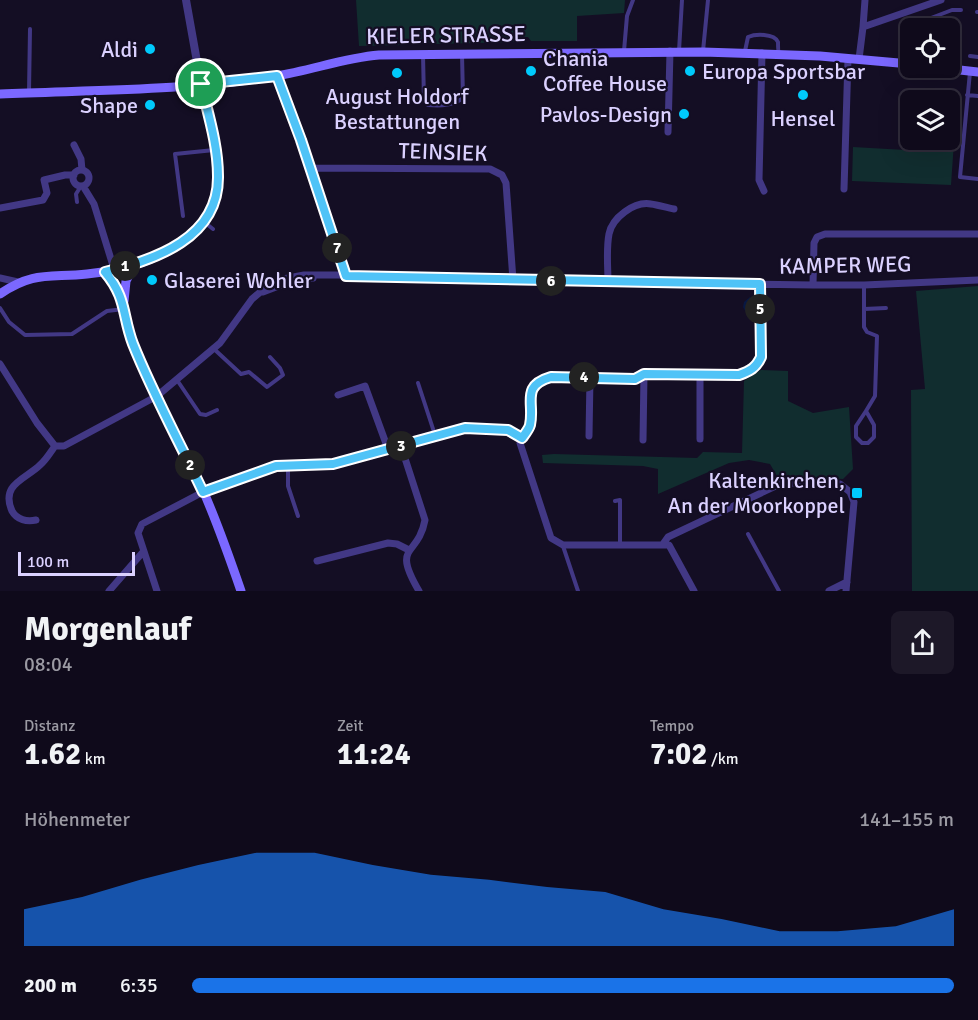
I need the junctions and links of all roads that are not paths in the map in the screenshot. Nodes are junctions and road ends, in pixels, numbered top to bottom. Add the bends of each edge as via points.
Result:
1 (186, 0) edge
2 (633, 0) edge
3 (682, 0) edge
4 (708, 0) edge
5 (865, 0) edge
6 (941, 0) edge
7 (961, 10) dead end
8 (931, 18) edge
9 (863, 27) junction
10 (30, 29) dead end
11 (674, 51) junction
12 (703, 51) junction
13 (624, 52) junction
14 (423, 53) junction
15 (462, 53) junction
16 (745, 53) junction
17 (762, 53) junction
18 (778, 54) junction
19 (970, 56) dead end
20 (978, 57) edge
21 (848, 58) junction
22 (859, 59) junction
23 (900, 63) edge
24 (974, 72) edge
25 (277, 76) junction
26 (201, 84) junction
27 (29, 93) junction
28 (0, 94) edge
29 (968, 95) junction
30 (978, 96) edge
31 (668, 132) dead end
32 (74, 146) dead end
33 (215, 149) junction
34 (311, 168) junction
35 (82, 170) junction
36 (74, 175) junction
37 (978, 179) edge
38 (82, 186) junction
39 (844, 189) dead end
40 (764, 191) dead end
41 (77, 202) dead end
42 (0, 208) edge
43 (674, 210) dead end
44 (183, 216) dead end
45 (204, 222) junction
46 (213, 229) dead end
47 (978, 234) edge
48 (135, 264) junction
49 (109, 270) junction
50 (346, 276) junction
51 (317, 277) junction
52 (0, 278) edge
53 (513, 280) junction
54 (978, 280) edge
55 (18, 282) junction
56 (608, 282) junction
57 (760, 284) junction
58 (813, 285) junction
59 (864, 285) junction
60 (261, 292) junction
61 (0, 294) edge
62 (124, 306) junction
63 (0, 308) edge
64 (886, 308) dead end
65 (864, 309) junction
66 (213, 348) junction
67 (270, 357) dead end
68 (0, 364) edge
69 (644, 374) junction
70 (700, 375) junction
71 (590, 377) junction
72 (176, 380) junction
73 (418, 383) dead end
74 (338, 395) dead end
75 (157, 396) junction
76 (217, 410) dead end
77 (866, 411) junction
78 (435, 435) junction
79 (589, 436) dead end
80 (522, 438) junction
81 (700, 439) dead end
82 (643, 441) dead end
83 (55, 446) junction
84 (401, 446) junction
85 (388, 449) junction
86 (288, 466) junction
87 (203, 492) junction
88 (615, 501) dead end
89 (298, 516) dead end
90 (36, 520) dead end
91 (748, 534) dead end
92 (620, 544) junction
93 (663, 544) junction
94 (563, 545) junction
95 (409, 550) junction
96 (143, 552) junction
97 (317, 561) dead end
98 (847, 582) junction
99 (109, 591) edge
100 (157, 591) edge
101 (241, 591) edge
102 (419, 591) edge
103 (578, 591) edge
104 (694, 591) edge
105 (778, 591) edge
106 (829, 591) edge
107 (846, 591) edge

1 - 26 street
2 - 13 lane via 627,16
3 - 11 lane
4 - 12 lane
5 - 9 street
6 - 9 street
7 - 8 lane
9 - 22 street
10 - 27 lane
11 - 12 main road, KIELER STRASSE
11 - 13 main road, KIELER STRASSE
11 - 31 street
12 - 16 main road, KIELER STRASSE
13 - 15 main road, KIELER STRASSE
14 - 15 main road, KIELER STRASSE
14 - 15 lane via 424,101 440,106 463,98
14 - 25 main road, KIELER STRASSE via 358,57
16 - 17 main road, KIELER STRASSE
16 - 18 lane via 746,41 754,34 774,38
17 - 18 main road, KIELER STRASSE
17 - 40 street via 759,180
18 - 21 main road, KIELER STRASSE
19 - 20 lane
21 - 22 main road, KIELER STRASSE
21 - 39 street
22 - 23 main road, KIELER STRASSE
24 - 29 lane
25 - 26 main road, KIELER STRASSE
25 - 34 street
26 - 27 main road, KIELER STRASSE
26 - 33 main road
27 - 28 main road, KIELER STRASSE
29 - 30 lane
29 - 37 lane via 960,177
32 - 35 street
33 - 44 lane via 175,153
33 - 45 main road via 218,186
34 - 50 street
34 - 53 street, TEINSIEK via 490,169 502,175 506,183
35 - 36 street
35 - 38 street via 89,178
36 - 38 street via 75,183
36 - 42 street via 44,180 47,193 43,200
38 - 41 lane via 76,194
38 - 49 street via 94,204
43 - 56 street via 649,203 636,206 613,222 609,233
45 - 46 lane
45 - 48 main road via 181,243
47 - 58 street via 825,234 814,243
48 - 49 main road
48 - 62 main road via 126,281
49 - 55 main road
49 - 62 main road
50 - 51 street, KAMPER WEG
50 - 53 street, KAMPER WEG
51 - 60 street, KAMPER WEG
51 - 60 street, KAMPER WEG via 283,279
52 - 55 street
53 - 56 street, KAMPER WEG
54 - 59 street, KAMPER WEG
55 - 61 main road
56 - 57 street, KAMPER WEG
57 - 58 street, KAMPER WEG
57 - 70 street via 761,357 757,365 739,375
58 - 59 street, KAMPER WEG
59 - 65 lane
60 - 66 street, KAMPER WEG
62 - 63 lane via 108,311 72,334 25,336
62 - 75 main road via 133,343
64 - 65 lane
65 - 77 lane via 864,327 877,336 874,396
66 - 67 lane via 241,374 249,372 267,387 283,375
66 - 72 street, KAMPER WEG
68 - 83 street
69 - 70 street
69 - 71 street via 635,379
69 - 82 street
70 - 81 street
71 - 79 street
71 - 80 street via 551,377 534,386 530,395 530,426
72 - 75 street, KAMPER WEG
72 - 76 lane via 200,414
73 - 78 lane
74 - 85 street via 365,386
75 - 83 street, KAMPER WEG via 64,446
75 - 87 main road
77 - 77 lane via 874,425 874,437 862,443 856,437 856,426
78 - 80 street via 475,427 508,430
78 - 84 street
80 - 94 street via 523,459 551,538
83 - 90 street via 42,464 9,489 8,503 13,513 27,522
84 - 85 street
84 - 95 street via 425,520
85 - 86 street via 333,464
86 - 87 street via 276,466
86 - 89 lane via 288,486
87 - 96 street via 142,524 138,533
87 - 101 main road
88 - 92 lane via 620,501
91 - 105 lane
92 - 93 street
92 - 94 street
93 - 98 street via 668,537 783,483 840,484 854,502
93 - 104 street via 669,545
94 - 103 lane
95 - 97 street via 388,543
95 - 102 street via 406,567
96 - 99 street
96 - 100 street
98 - 106 street
98 - 107 street

